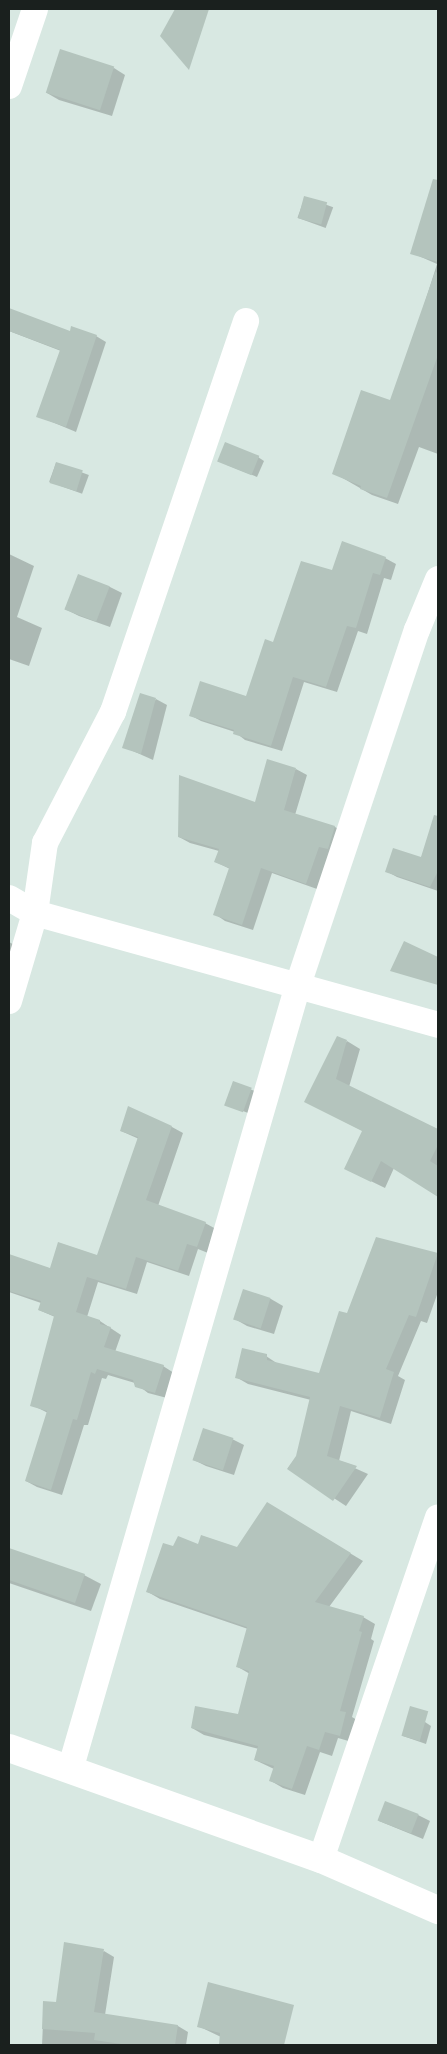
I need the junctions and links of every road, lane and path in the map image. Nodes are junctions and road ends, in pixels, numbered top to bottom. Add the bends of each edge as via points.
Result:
1 (35, 9) edge
2 (9, 86) edge
3 (246, 321) dead end
4 (438, 579) edge
5 (9, 898) edge
6 (35, 913) junction
7 (298, 985) junction
8 (9, 1001) edge
9 (438, 1025) edge
10 (438, 1518) edge
11 (9, 1748) edge
12 (70, 1770) junction
13 (321, 1858) junction
14 (438, 1910) edge

1 - 2 street
3 - 6 street via 113,712 45,843
4 - 7 street via 417,630
5 - 6 street
6 - 7 street
6 - 8 street
7 - 9 street
7 - 12 street
10 - 13 street
11 - 12 main road
12 - 13 main road
13 - 14 main road

